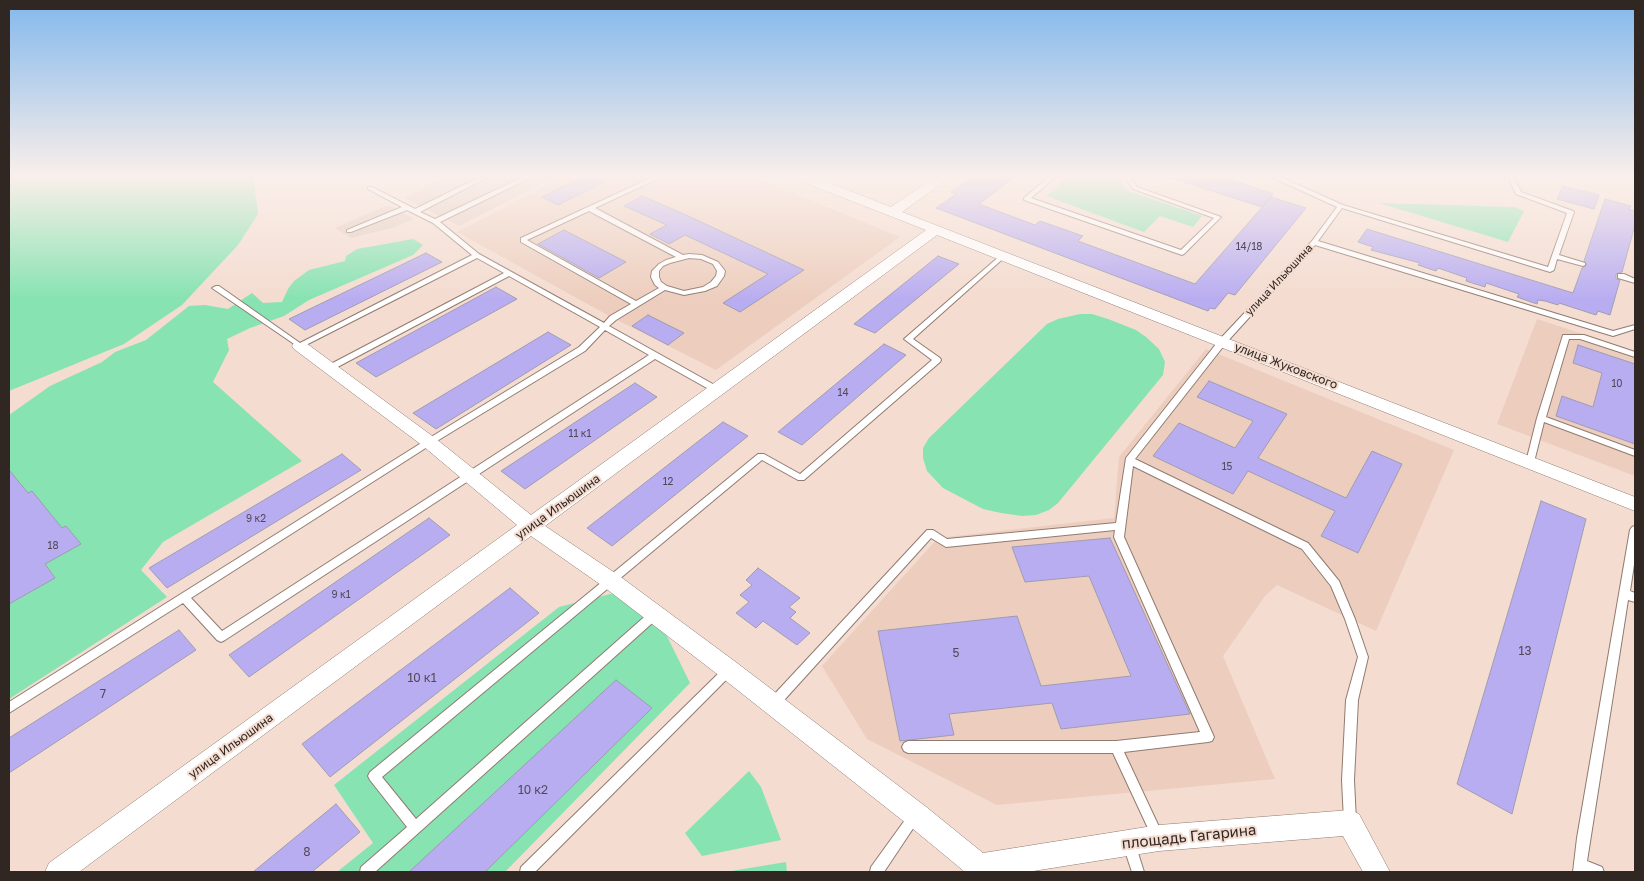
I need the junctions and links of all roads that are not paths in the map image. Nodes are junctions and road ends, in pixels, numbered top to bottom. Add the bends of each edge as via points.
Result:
1 (386, 216) edge
2 (423, 216) edge
3 (447, 216) edge
4 (571, 216) edge
5 (604, 216) edge
6 (903, 216) edge
7 (1075, 216) edge
8 (1215, 216) edge
9 (1333, 216) edge
10 (1374, 216) edge
11 (1570, 216) edge
12 (435, 222) junction
13 (936, 229) junction
14 (349, 231) dead end
15 (1314, 242) junction
16 (477, 255) junction
17 (1004, 255) junction
18 (1555, 256) junction
19 (681, 257) junction
20 (1583, 264) dead end
21 (509, 273) junction
22 (1621, 276) dead end
23 (1635, 280) edge
24 (216, 288) dead end
25 (664, 288) junction
26 (636, 304) junction
27 (604, 327) junction
28 (1635, 327) edge
29 (1223, 341) junction
30 (300, 346) junction
31 (1635, 354) edge
32 (655, 355) junction
33 (330, 368) junction
34 (717, 390) junction
35 (1541, 418) junction
36 (429, 442) junction
37 (1635, 453) edge
38 (1129, 460) junction
39 (1530, 462) junction
40 (471, 476) junction
41 (1635, 504) edge
42 (531, 526) junction
43 (1120, 526) junction
44 (1635, 530) edge
45 (1634, 546) edge
46 (611, 581) junction
47 (1630, 596) edge
48 (184, 597) junction
49 (655, 614) junction
50 (729, 670) junction
51 (773, 704) junction
52 (9, 708) edge
53 (1116, 746) junction
54 (908, 747) dead end
55 (916, 815) junction
56 (1350, 823) junction
57 (415, 828) junction
58 (1159, 838) junction
59 (1128, 843) junction
60 (1579, 869) edge
61 (979, 870) edge
62 (58, 872) edge
63 (366, 872) edge
64 (526, 872) edge
65 (876, 872) edge
66 (1138, 872) edge
67 (1377, 872) edge
68 (1596, 872) edge

1 - 14 lane
2 - 12 lane
3 - 12 lane
4 - 26 lane via 523,241
5 - 19 lane
6 - 13 street
7 - 8 lane via 1182,253 1218,217
9 - 15 lane, улица Ильюшина
10 - 18 lane via 1550,270
11 - 18 lane
12 - 16 lane
13 - 17 street, улица Жуковского
13 - 34 street, улица Ильюшина
15 - 28 lane via 1614,334
15 - 29 lane, улица Ильюшина
16 - 21 lane
16 - 30 lane
17 - 29 street, улица Жуковского
17 - 46 lane via 908,340 937,360 801,478 761,456
18 - 20 lane
19 - 25 lane via 668,261 656,271 656,280
19 - 25 lane via 712,260 720,269 720,276 714,284 692,292
21 - 27 lane
21 - 33 lane
22 - 23 lane
24 - 30 lane
25 - 26 lane
26 - 27 lane
27 - 32 lane
27 - 36 lane via 582,349
29 - 38 lane, улица Ильюшина
29 - 39 street, улица Жуковского
30 - 33 street
31 - 35 lane via 1581,337 1566,337
32 - 34 lane
32 - 40 lane
33 - 36 street
34 - 42 street, улица Ильюшина
35 - 37 lane
35 - 39 lane
36 - 40 street
36 - 48 lane
38 - 43 lane
38 - 56 lane via 1305,546 1335,584 1363,657 1352,700 1348,780
39 - 41 street, улица Жуковского
40 - 42 street
40 - 48 lane via 221,637
42 - 46 street
42 - 62 street, улица Ильюшина
43 - 51 lane via 946,543 930,533
43 - 53 lane via 1119,536 1208,737
44 - 45 lane
45 - 47 lane
46 - 49 street
46 - 57 lane via 374,776
47 - 60 lane
48 - 52 lane
49 - 50 street
49 - 57 lane
50 - 51 street
50 - 64 lane
51 - 55 street
53 - 54 lane
53 - 58 lane
55 - 61 street
55 - 65 lane
56 - 58 street, площадь Гагарина
56 - 67 street
57 - 63 lane
58 - 59 street, площадь Гагарина
59 - 61 street, площадь Гагарина
59 - 66 lane
60 - 68 lane

